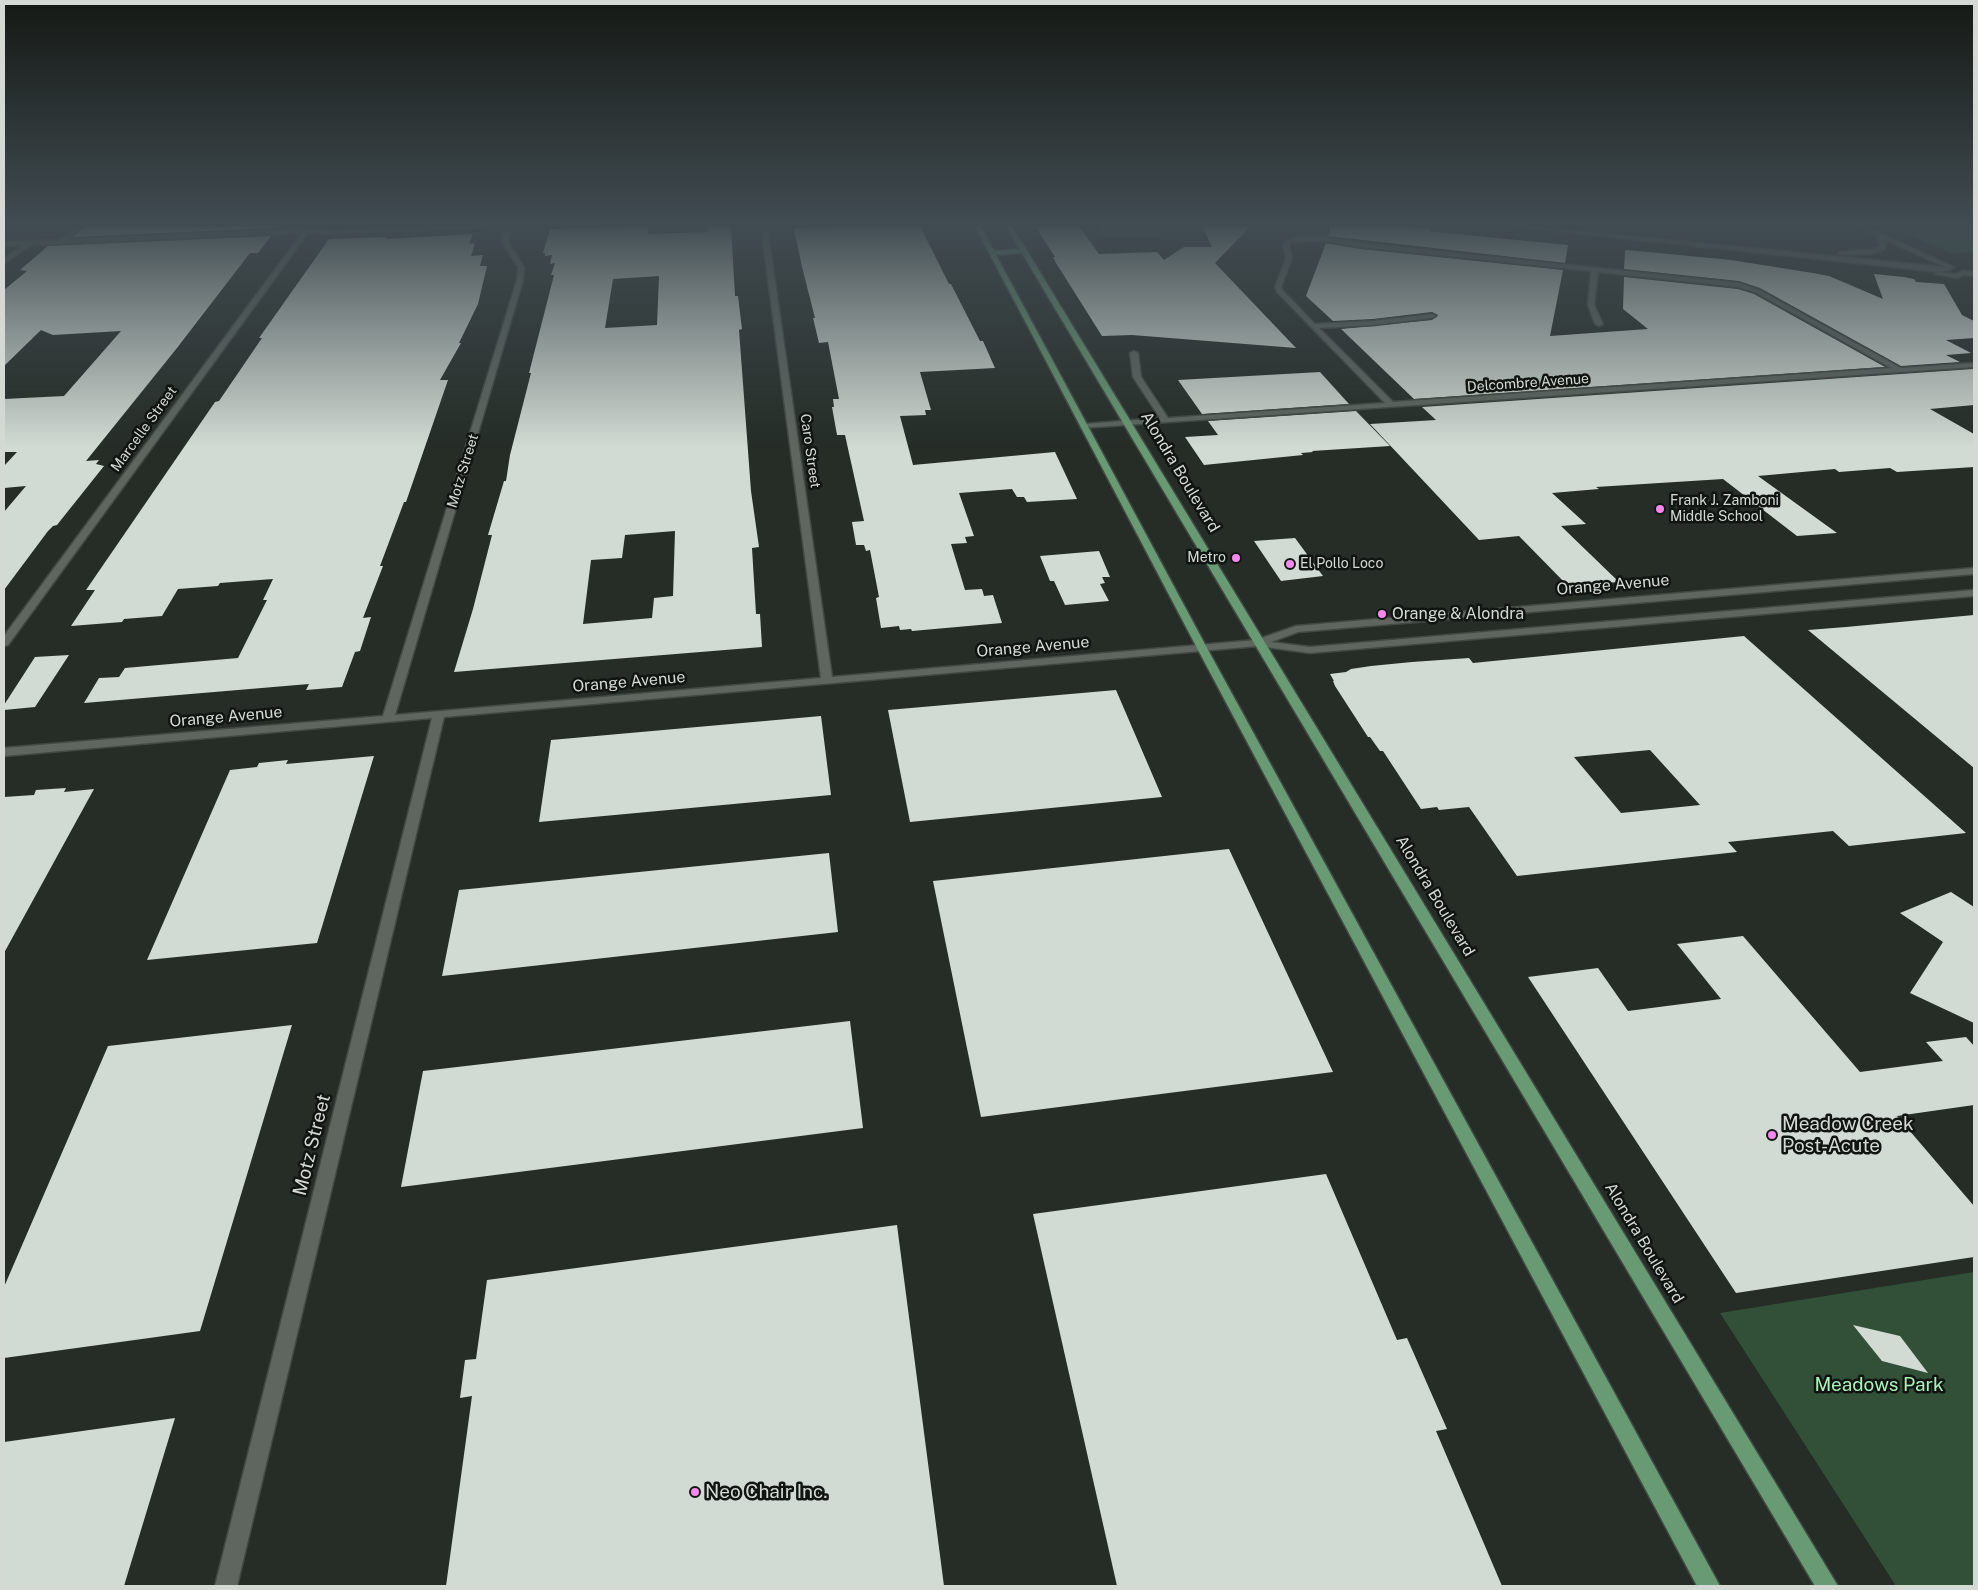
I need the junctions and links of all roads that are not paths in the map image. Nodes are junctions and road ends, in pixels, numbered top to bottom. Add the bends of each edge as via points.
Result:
1 (257, 300) edge
2 (514, 300) edge
3 (774, 300) edge
4 (1017, 300) edge
5 (1053, 300) edge
6 (1287, 300) edge
7 (1592, 300) edge
8 (1773, 300) edge
9 (1432, 316) dead end
10 (1599, 324) dead end
11 (1313, 326) junction
12 (1134, 353) dead end
13 (1974, 365) edge
14 (1899, 370) junction
15 (1391, 405) junction
16 (1166, 420) junction
17 (1126, 423) junction
18 (1084, 426) junction
19 (1974, 571) edge
20 (1974, 593) edge
21 (4, 643) edge
22 (1258, 643) junction
23 (1202, 648) junction
24 (827, 681) junction
25 (439, 714) junction
26 (388, 719) junction
27 (4, 752) edge
28 (226, 1586) edge
29 (1708, 1586) edge
30 (1827, 1586) edge

1 - 21 street, Marcelle Street
2 - 26 street, Motz Street
3 - 24 street, Caro Street
4 - 18 main road
5 - 17 main road, Alondra Boulevard
6 - 11 street
7 - 10 street
8 - 14 street
9 - 11 street
11 - 15 street
12 - 16 street, Alondra Boulevard via 1137,377
13 - 14 street, Delcombre Avenue
14 - 15 street, Delcombre Avenue
15 - 16 street, Delcombre Avenue
16 - 17 street, Delcombre Avenue
17 - 18 street, Delcombre Avenue
17 - 22 main road, Alondra Boulevard
18 - 23 main road
19 - 22 street, Orange Avenue via 1296,629
20 - 22 street, Orange Avenue via 1310,650
22 - 23 street, Orange Avenue
22 - 30 main road, Alondra Boulevard
23 - 24 street, Orange Avenue
23 - 29 main road
24 - 25 street, Orange Avenue
25 - 26 street, Orange Avenue
25 - 28 street, Motz Street
26 - 27 street, Orange Avenue

